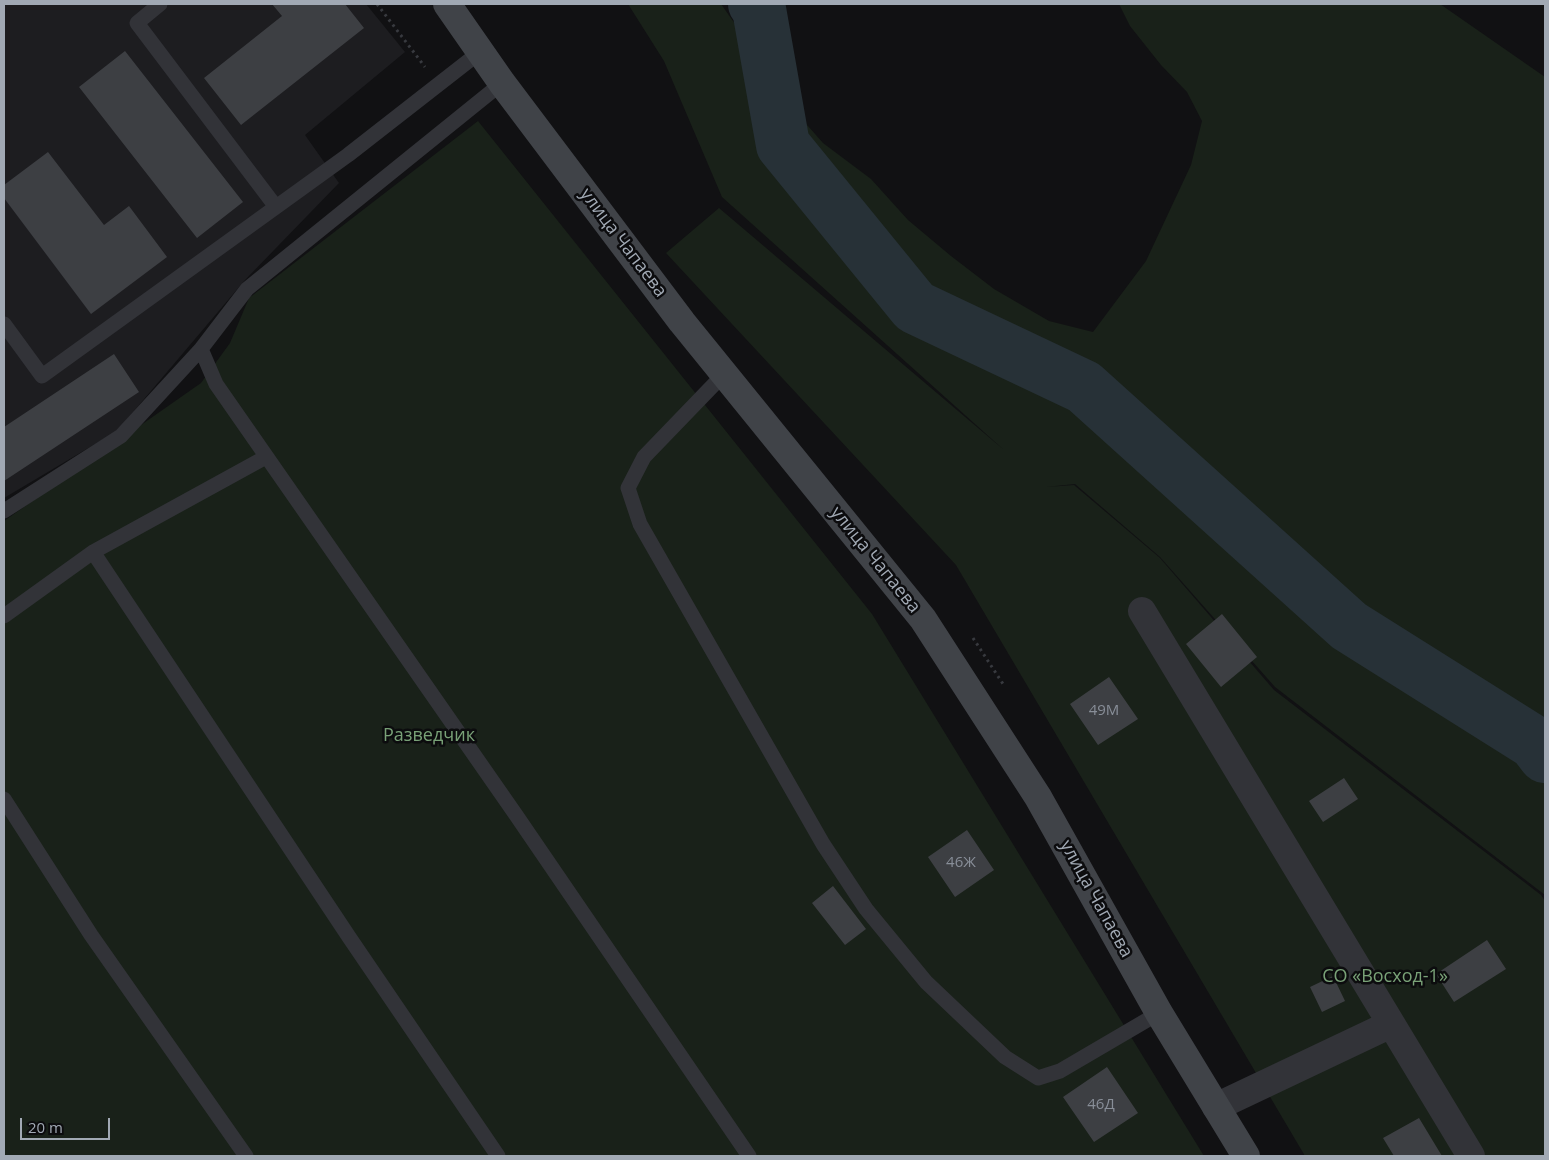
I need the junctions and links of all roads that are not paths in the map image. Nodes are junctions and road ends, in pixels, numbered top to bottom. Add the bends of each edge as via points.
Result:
1 (160, 4) edge
2 (446, 4) edge
3 (480, 52) junction
4 (502, 83) junction
5 (276, 207) junction
6 (4, 324) edge
7 (201, 349) junction
8 (725, 373) junction
9 (266, 457) junction
10 (4, 510) edge
11 (93, 552) junction
12 (1142, 611) dead end
13 (4, 616) edge
14 (4, 799) edge
15 (1159, 1013) junction
16 (1391, 1024) junction
17 (1216, 1107) junction
18 (246, 1156) edge
19 (498, 1156) edge
20 (749, 1156) edge
21 (1246, 1156) edge
22 (1471, 1156) edge

1 - 5 lane via 136,23
2 - 3 street, улица Чапаева
3 - 4 street, улица Чапаева
3 - 5 lane
4 - 7 lane via 247,290
4 - 8 street, улица Чапаева via 682,322
5 - 6 lane via 42,376
7 - 9 lane via 216,384
7 - 10 lane via 121,436
8 - 15 street, улица Чапаева via 923,619 1038,797
8 - 15 lane via 644,457 628,488 645,533 823,844 866,909 926,982 1005,1057 1038,1078 1060,1071
9 - 11 lane
9 - 20 lane
11 - 13 lane
11 - 19 lane
12 - 16 street
14 - 18 lane via 91,934
15 - 17 street, улица Чапаева
16 - 17 street
16 - 22 street
17 - 21 street, улица Чапаева

